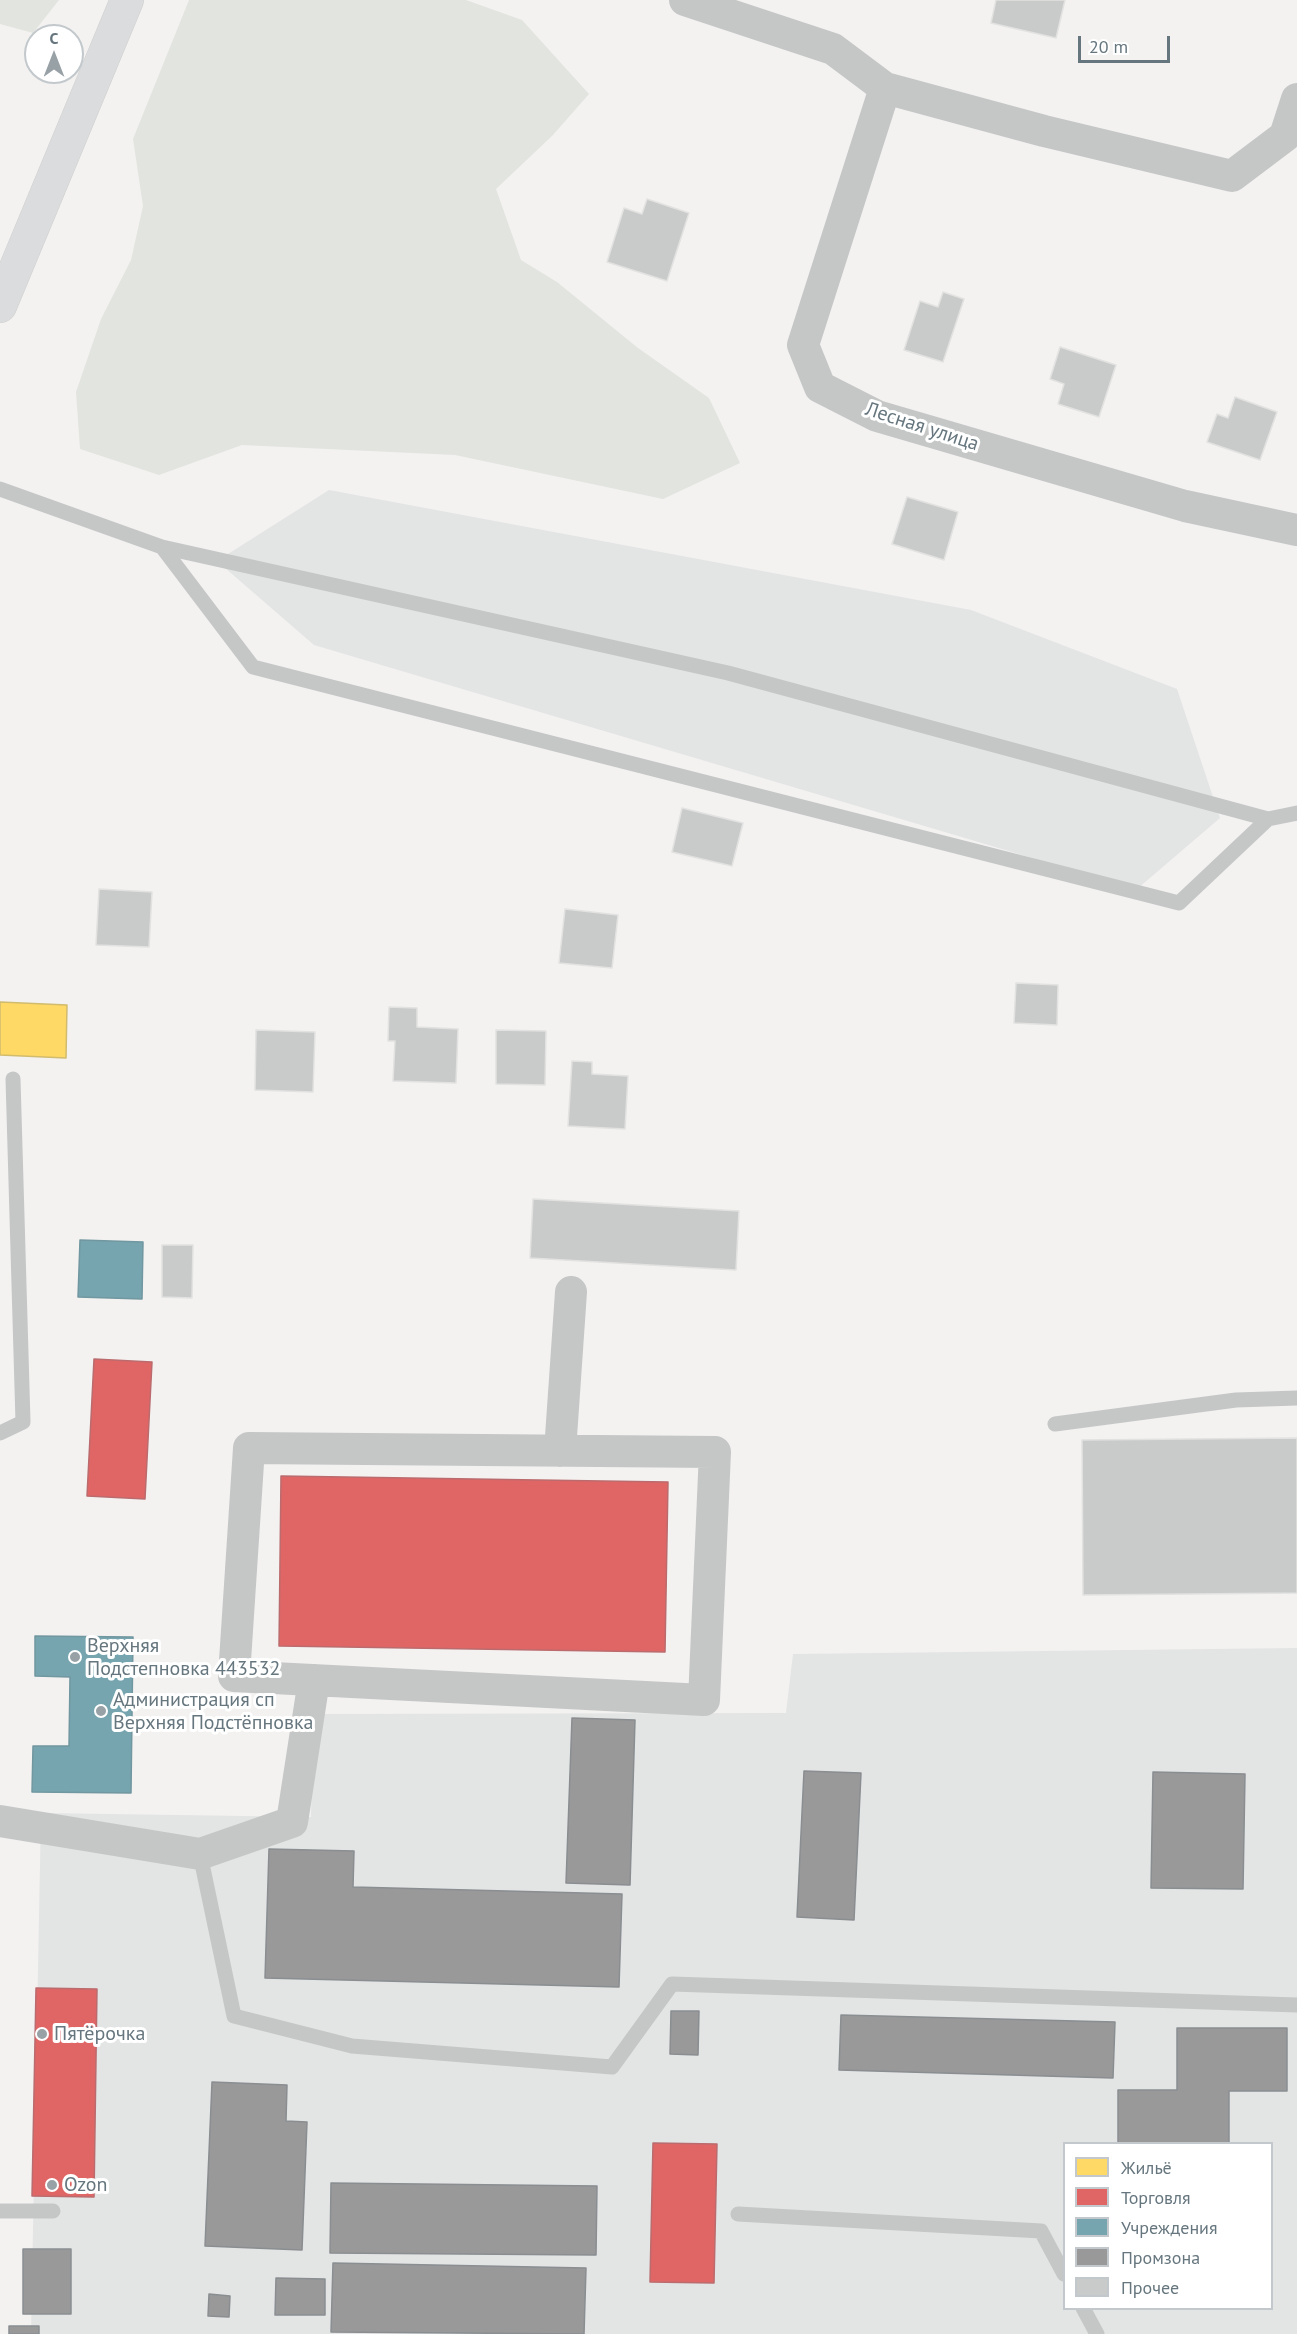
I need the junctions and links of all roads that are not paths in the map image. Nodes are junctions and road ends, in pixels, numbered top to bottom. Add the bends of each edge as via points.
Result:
1 (127, 0) edge
2 (685, 0) edge
3 (885, 88) junction
4 (1297, 99) edge
5 (0, 306) edge
6 (0, 489) edge
7 (1297, 530) edge
8 (162, 547) junction
9 (1297, 813) edge
10 (1268, 819) junction
11 (13, 1079) dead end
12 (571, 1292) dead end
13 (1297, 1398) edge
14 (1055, 1424) dead end
15 (0, 1433) edge
16 (560, 1451) junction
17 (315, 1680) junction
18 (0, 1821) edge
19 (200, 1854) junction
20 (1297, 2005) edge
21 (0, 2211) edge
22 (53, 2211) dead end
23 (738, 2214) dead end
24 (1063, 2270) edge
25 (1084, 2310) edge
26 (1097, 2334) edge

1 - 5 street
2 - 3 street via 833,49
3 - 4 street via 1232,176 1285,136
3 - 7 street, Лесная улица via 803,345 820,387 877,416 1185,506
6 - 8 lane
8 - 10 lane via 728,674
8 - 10 lane via 253,667 1179,903
9 - 10 lane
11 - 15 lane via 23,1422
12 - 16 street
13 - 14 lane via 1236,1400
16 - 17 street via 249,1448 234,1676
16 - 17 street via 715,1452 704,1700
17 - 19 street via 292,1822
18 - 19 street
19 - 20 lane via 234,2016 352,2046 612,2067 672,1984
21 - 22 lane
23 - 24 lane via 1041,2231
25 - 26 lane

